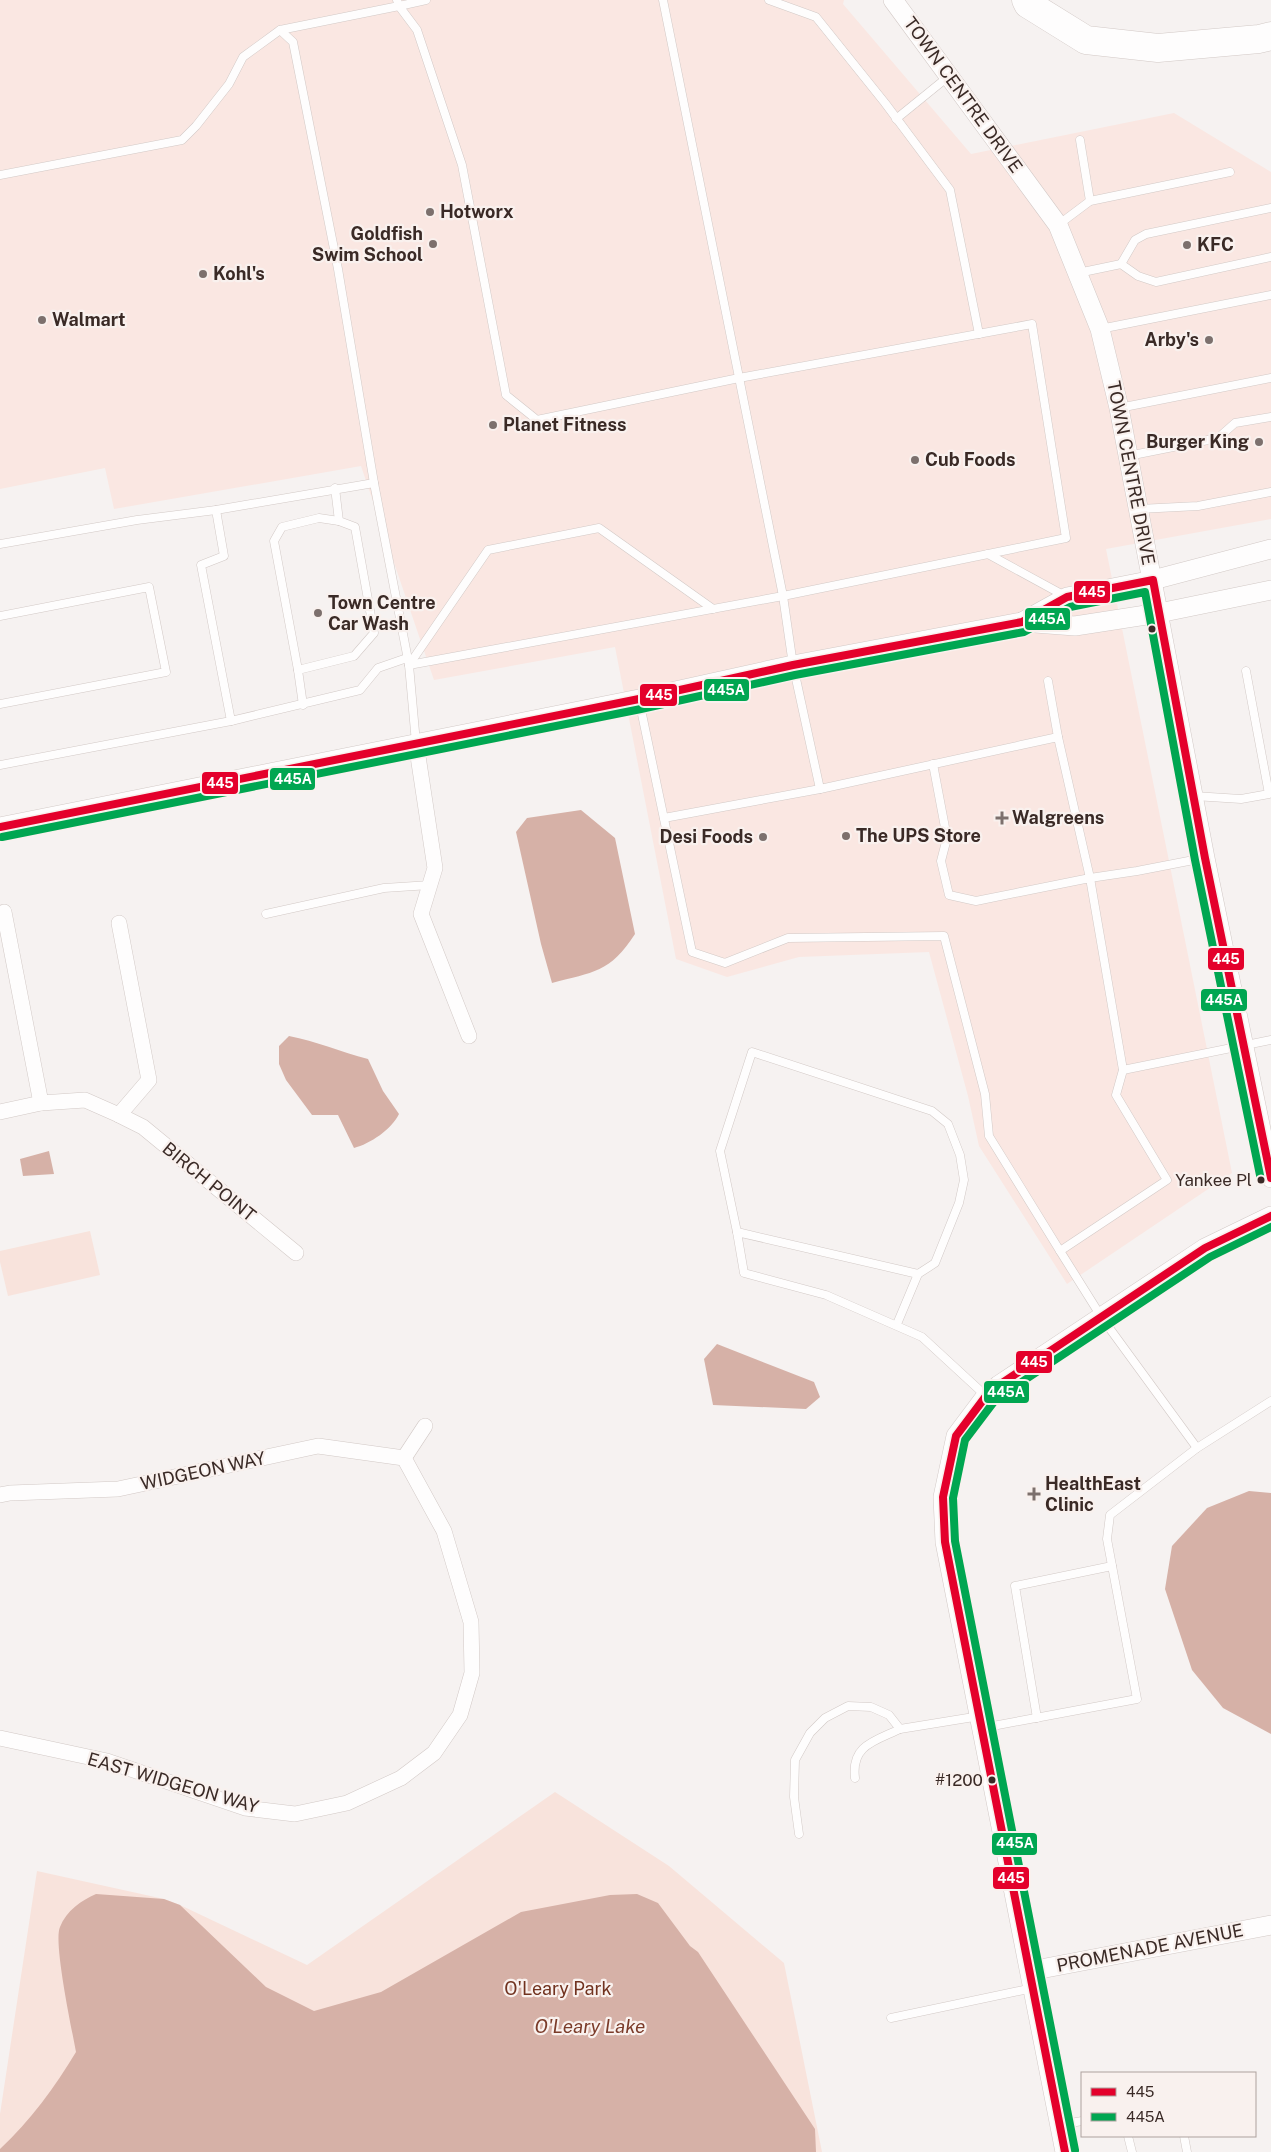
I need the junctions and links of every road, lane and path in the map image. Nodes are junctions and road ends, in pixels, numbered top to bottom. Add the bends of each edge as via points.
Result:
1 (426, 0) edge
2 (663, 0) edge
3 (769, 0) edge
4 (894, 0) edge
5 (1026, 0) edge
6 (398, 3) edge
7 (280, 30) junction
8 (1271, 36) edge
9 (949, 76) junction
10 (896, 119) junction
11 (1080, 140) dead end
12 (1230, 172) dead end
13 (0, 175) edge
14 (1090, 201) junction
15 (1271, 208) edge
16 (1058, 225) junction
17 (1271, 256) edge
18 (1121, 264) junction
19 (1078, 273) junction
20 (1271, 295) edge
21 (1100, 329) junction
22 (979, 334) junction
23 (739, 378) junction
24 (1271, 378) edge
25 (1119, 408) junction
26 (1271, 416) edge
27 (1128, 456) junction
28 (374, 483) junction
29 (335, 488) junction
30 (1271, 492) edge
31 (1139, 509) junction
32 (216, 510) junction
33 (339, 521) junction
34 (0, 544) edge
35 (1271, 548) edge
36 (988, 554) junction
37 (1153, 580) junction
38 (1271, 590) edge
39 (783, 596) junction
40 (1067, 597) junction
41 (713, 609) junction
42 (1160, 613) junction
43 (0, 616) edge
44 (1022, 622) junction
45 (408, 661) junction
46 (793, 665) junction
47 (298, 670) junction
48 (1246, 671) dead end
49 (1048, 681) dead end
50 (639, 699) junction
51 (0, 704) edge
52 (303, 705) junction
53 (231, 721) junction
54 (1058, 737) junction
55 (416, 743) junction
56 (933, 764) junction
57 (0, 765) edge
58 (820, 789) junction
59 (1194, 796) junction
60 (664, 818) junction
61 (0, 827) edge
62 (1205, 858) junction
63 (1090, 878) junction
64 (430, 885) junction
65 (4, 912) dead end
66 (266, 914) dead end
67 (119, 923) dead end
68 (469, 1036) dead end
69 (1271, 1040) edge
70 (1244, 1045) junction
71 (1123, 1070) junction
72 (41, 1103) junction
73 (0, 1112) edge
74 (119, 1115) junction
75 (1271, 1178) edge
76 (1271, 1216) edge
77 (737, 1232) junction
78 (1060, 1251) junction
79 (296, 1253) dead end
80 (918, 1274) junction
81 (1102, 1318) junction
82 (897, 1324) junction
83 (986, 1396) junction
84 (1271, 1401) edge
85 (426, 1426) dead end
86 (1197, 1448) junction
87 (404, 1458) junction
88 (0, 1495) edge
89 (1112, 1566) junction
90 (1037, 1718) junction
91 (981, 1722) junction
92 (900, 1729) junction
93 (0, 1738) edge
94 (855, 1778) dead end
95 (799, 1834) dead end
96 (1271, 1925) edge
97 (1031, 1979) junction
98 (891, 2018) dead end
99 (1081, 2121) edge
100 (1059, 2125) junction
101 (1128, 2137) edge
102 (1184, 2137) edge
103 (1065, 2152) edge
104 (1132, 2152) edge
105 (1187, 2152) edge

1 - 6 lane
2 - 23 lane
3 - 10 lane via 816,17
4 - 9 street, TOWN CENTRE DRIVE
5 - 8 highway via 1086,40 1158,48
6 - 7 lane
6 - 23 lane via 416,30 462,165 506,395 537,420
7 - 13 lane via 243,57 229,84 182,140
7 - 28 lane via 293,42 301,78 338,269
9 - 10 lane
9 - 16 street, TOWN CENTRE DRIVE
10 - 22 lane via 950,190
11 - 14 lane
12 - 14 lane
14 - 16 lane
15 - 18 lane via 1146,234 1135,240
16 - 19 street, TOWN CENTRE DRIVE
17 - 18 lane via 1156,282 1138,276
18 - 19 lane
19 - 21 street, TOWN CENTRE DRIVE
20 - 21 lane
21 - 25 street, TOWN CENTRE DRIVE
22 - 23 lane
22 - 36 lane via 1032,324 1066,538
23 - 39 lane
24 - 25 lane
25 - 27 street, TOWN CENTRE DRIVE
26 - 27 lane via 1235,424 1218,438
27 - 31 street, TOWN CENTRE DRIVE
28 - 29 lane
28 - 45 lane
29 - 32 lane
29 - 33 lane
30 - 31 lane via 1198,506
31 - 37 street, TOWN CENTRE DRIVE
32 - 34 lane
32 - 53 lane via 224,556 201,565
33 - 47 lane via 319,518 282,527 274,541
33 - 47 lane via 355,527 374,634 354,656
35 - 37 street
36 - 39 lane
36 - 40 lane
37 - 40 street
37 - 42 street, TOWN CENTRE DRIVE
38 - 42 street
39 - 41 lane
39 - 46 lane
40 - 44 street
41 - 45 lane
41 - 45 lane via 600,528 488,550
42 - 44 street via 1075,626
42 - 59 street, TOWN CENTRE DRIVE
43 - 51 lane via 149,587 166,672
44 - 46 street
45 - 52 lane via 378,668 360,690
45 - 55 lane
46 - 50 street
46 - 58 lane
47 - 52 lane
48 - 59 lane via 1268,794 1241,799
49 - 54 lane
50 - 55 street
50 - 60 lane
52 - 53 lane
53 - 57 lane
54 - 56 lane
54 - 63 lane
55 - 61 street
55 - 64 street via 435,868
56 - 58 lane
56 - 63 lane via 947,838 941,861 948,895 976,901
58 - 60 lane
59 - 62 street, TOWN CENTRE DRIVE
60 - 78 lane via 692,952 725,963 788,938 944,936 985,1094 989,1136
62 - 63 lane
62 - 70 street, TOWN CENTRE DRIVE
63 - 71 lane
64 - 66 lane via 384,888
64 - 68 street via 421,914
65 - 72 street
67 - 74 street via 149,1080
69 - 70 lane
70 - 71 lane
70 - 75 street, TOWN CENTRE DRIVE
71 - 78 lane via 1116,1095 1167,1180
72 - 73 street, BIRCH POINT
72 - 74 street, BIRCH POINT via 85,1100
74 - 79 street, BIRCH POINT via 143,1127
76 - 81 street via 1206,1248
77 - 80 lane
77 - 80 lane via 720,1152 752,1052 932,1111 948,1124 960,1155 964,1180 959,1203 935,1263
77 - 82 lane via 744,1273 826,1295
78 - 81 lane
80 - 82 lane
81 - 83 street
81 - 86 lane
82 - 83 lane via 922,1336
83 - 91 street via 956,1436 943,1497 946,1542
84 - 86 lane
85 - 87 street
86 - 89 lane via 1110,1516 1107,1539
87 - 88 street, WIDGEON WAY via 318,1446 118,1489
87 - 93 street, EAST WIDGEON WAY via 444,1531 471,1622 472,1673 460,1715 434,1752 401,1778 347,1803 295,1814 245,1808 107,1761
89 - 90 lane via 1015,1586
89 - 90 lane via 1136,1699
90 - 91 lane
91 - 92 lane
91 - 97 street
92 - 94 lane via 868,1744 858,1754
92 - 95 lane via 890,1715 871,1707 848,1706 825,1718 810,1733 795,1760 794,1797
96 - 97 street, PROMENADE AVENUE
97 - 98 lane
97 - 100 street
99 - 100 lane
100 - 103 street
101 - 104 lane
102 - 105 lane

